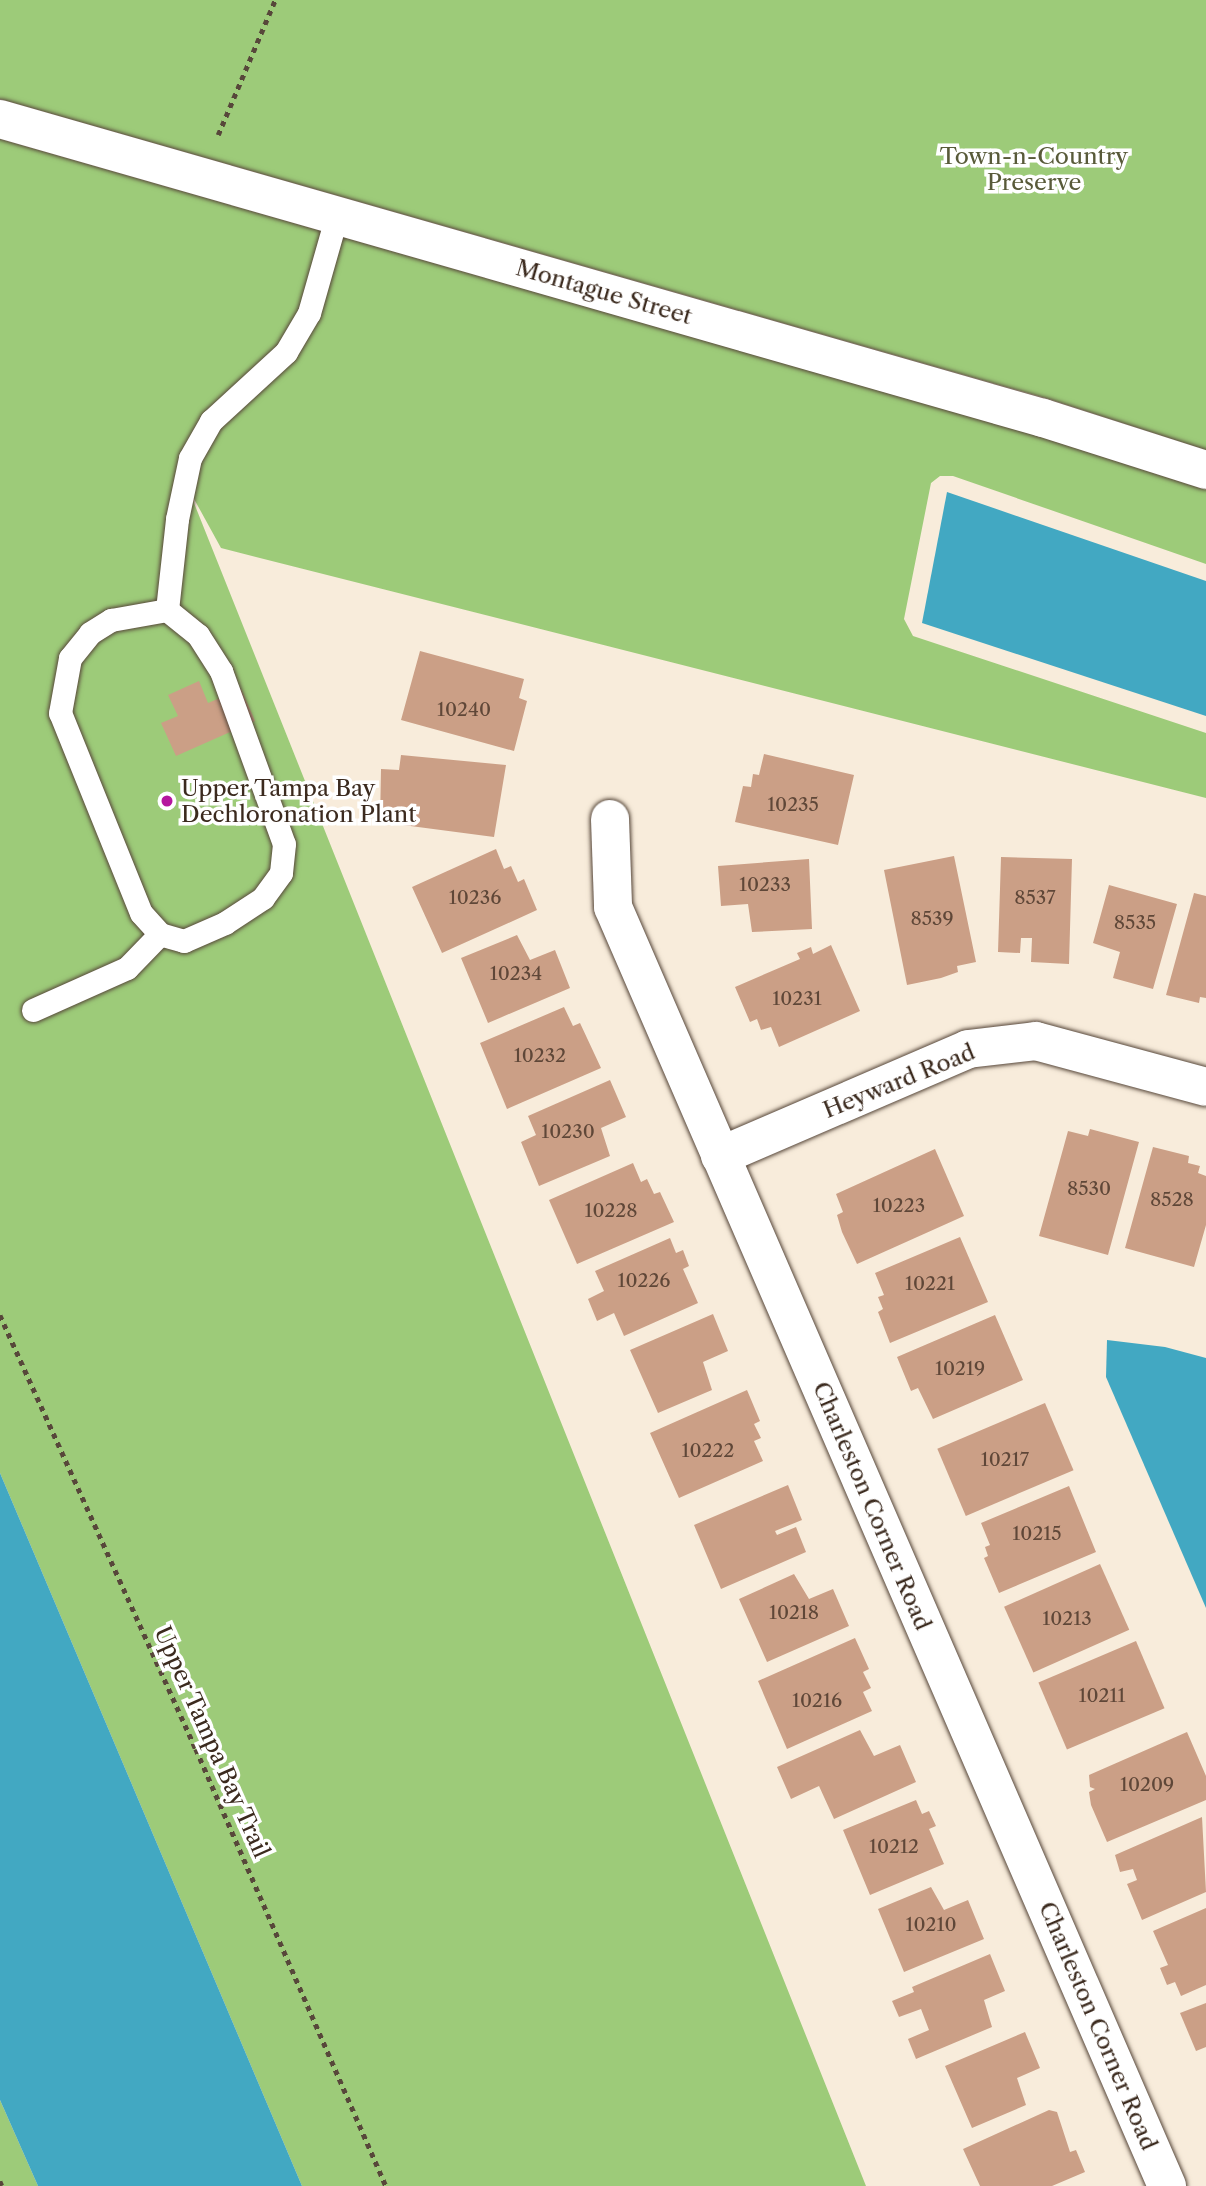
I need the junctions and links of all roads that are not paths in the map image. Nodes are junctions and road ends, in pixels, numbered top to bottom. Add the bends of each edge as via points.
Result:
1 (0, 119) edge
2 (337, 215) junction
3 (1206, 470) edge
4 (167, 610) junction
5 (610, 819) dead end
6 (160, 934) junction
7 (33, 1010) dead end
8 (1206, 1087) edge
9 (720, 1156) junction
10 (1167, 2186) edge

1 - 2 street, Montague Street
2 - 3 street, Montague Street via 1043,418
2 - 4 lane via 309,313 286,352 211,421 190,458 177,519
4 - 6 lane via 111,620 90,633 70,657 60,713 141,913
4 - 6 lane via 198,635 221,671 284,844 281,873 263,898 225,923 184,941
5 - 9 street, Charleston Corner Road via 613,907
6 - 7 lane via 127,968
8 - 9 street, Heyward Road via 1036,1041 968,1049
9 - 10 street, Charleston Corner Road

